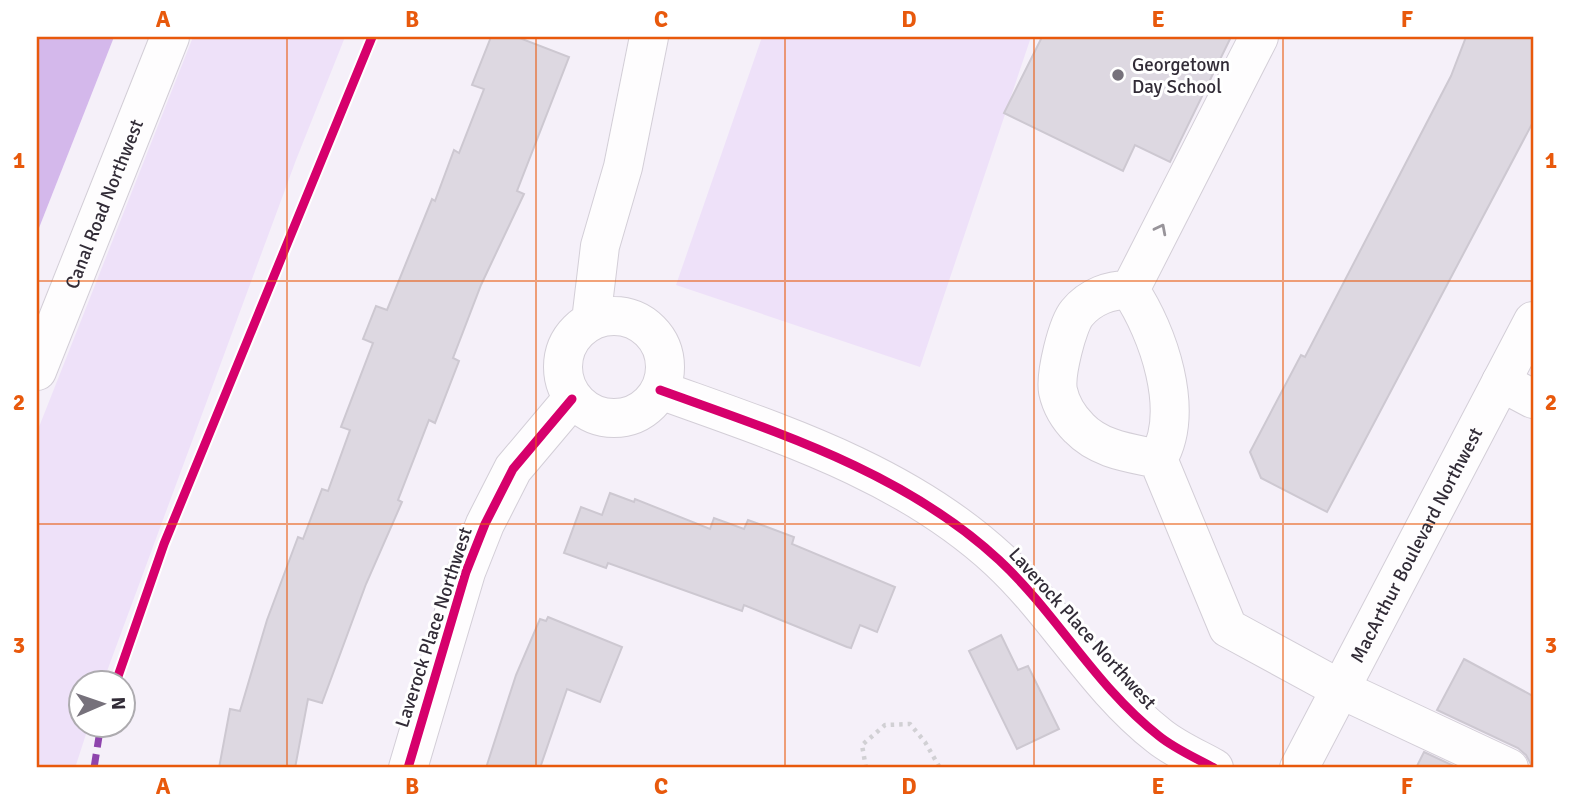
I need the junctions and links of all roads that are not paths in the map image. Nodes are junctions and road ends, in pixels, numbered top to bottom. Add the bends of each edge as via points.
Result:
1 (170, 37) edge
2 (649, 37) edge
3 (1259, 37) edge
4 (1130, 290) junction
5 (591, 321) junction
6 (1533, 321) edge
7 (37, 371) edge
8 (660, 390) junction
9 (1517, 391) edge
10 (572, 399) junction
11 (1158, 459) junction
12 (1340, 689) junction
13 (408, 768) edge
14 (1214, 768) edge
15 (1299, 768) edge
16 (1509, 768) edge

1 - 7 main road, Canal Road Northwest
2 - 5 main road via 623,167 600,246
4 -> 3 main road
4 - 11 main road via 1147,316 1169,396 1171,423
4 - 11 main road via 1115,290 1076,313 1064,348 1058,388 1067,414 1090,437 1110,448
5 - 8 main road via 620,316 646,327 665,363
5 - 10 main road via 569,342 564,356 562,371
6 - 9 main road, MacArthur Boulevard Northwest
8 - 10 main road via 640,412 619,418 597,416
8 - 14 main road, Laverock Place Northwest via 836,456 932,508 1000,562 1114,694 1160,737
9 - 12 main road, MacArthur Boulevard Northwest
10 - 13 main road, Laverock Place Northwest via 513,469 485,524 466,572
11 - 12 main road via 1228,628
12 - 15 main road, MacArthur Boulevard Northwest
12 - 16 main road

